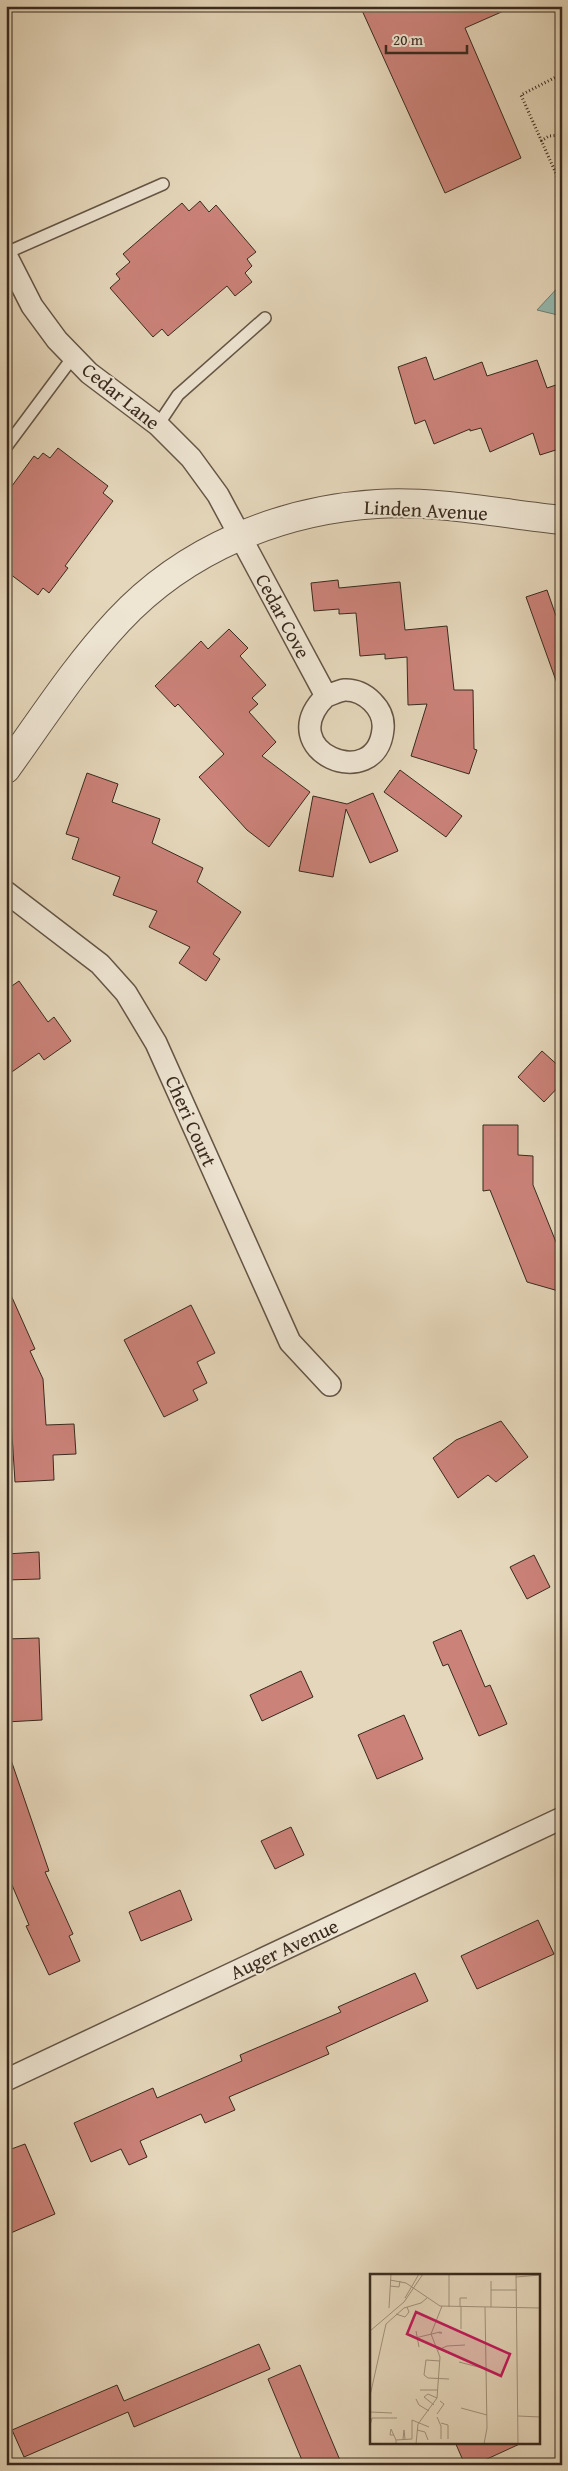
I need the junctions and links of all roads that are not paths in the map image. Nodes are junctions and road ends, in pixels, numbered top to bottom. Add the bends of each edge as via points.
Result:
1 (163, 184) dead end
2 (6, 254) edge
3 (265, 318) dead end
4 (73, 356) junction
5 (158, 425) junction
6 (6, 448) edge
7 (562, 520) edge
8 (240, 535) junction
9 (326, 696) dead end
10 (6, 769) edge
11 (6, 892) edge
12 (330, 1385) dead end
13 (562, 1818) edge
14 (8, 2075) edge

1 - 2 lane
2 - 4 street, Cedar Lane via 32,306
3 - 5 lane via 178,395
4 - 5 street, Cedar Lane via 89,373
4 - 6 lane
5 - 8 street, Cedar Lane via 196,465 218,495
7 - 8 street, Linden Avenue via 379,504 326,509
8 - 9 street, Cedar Cove
8 - 10 street, Linden Avenue via 194,559 118,620
11 - 12 street, Cheri Court via 100,964 126,993 156,1043 290,1342
13 - 14 street, Auger Avenue

